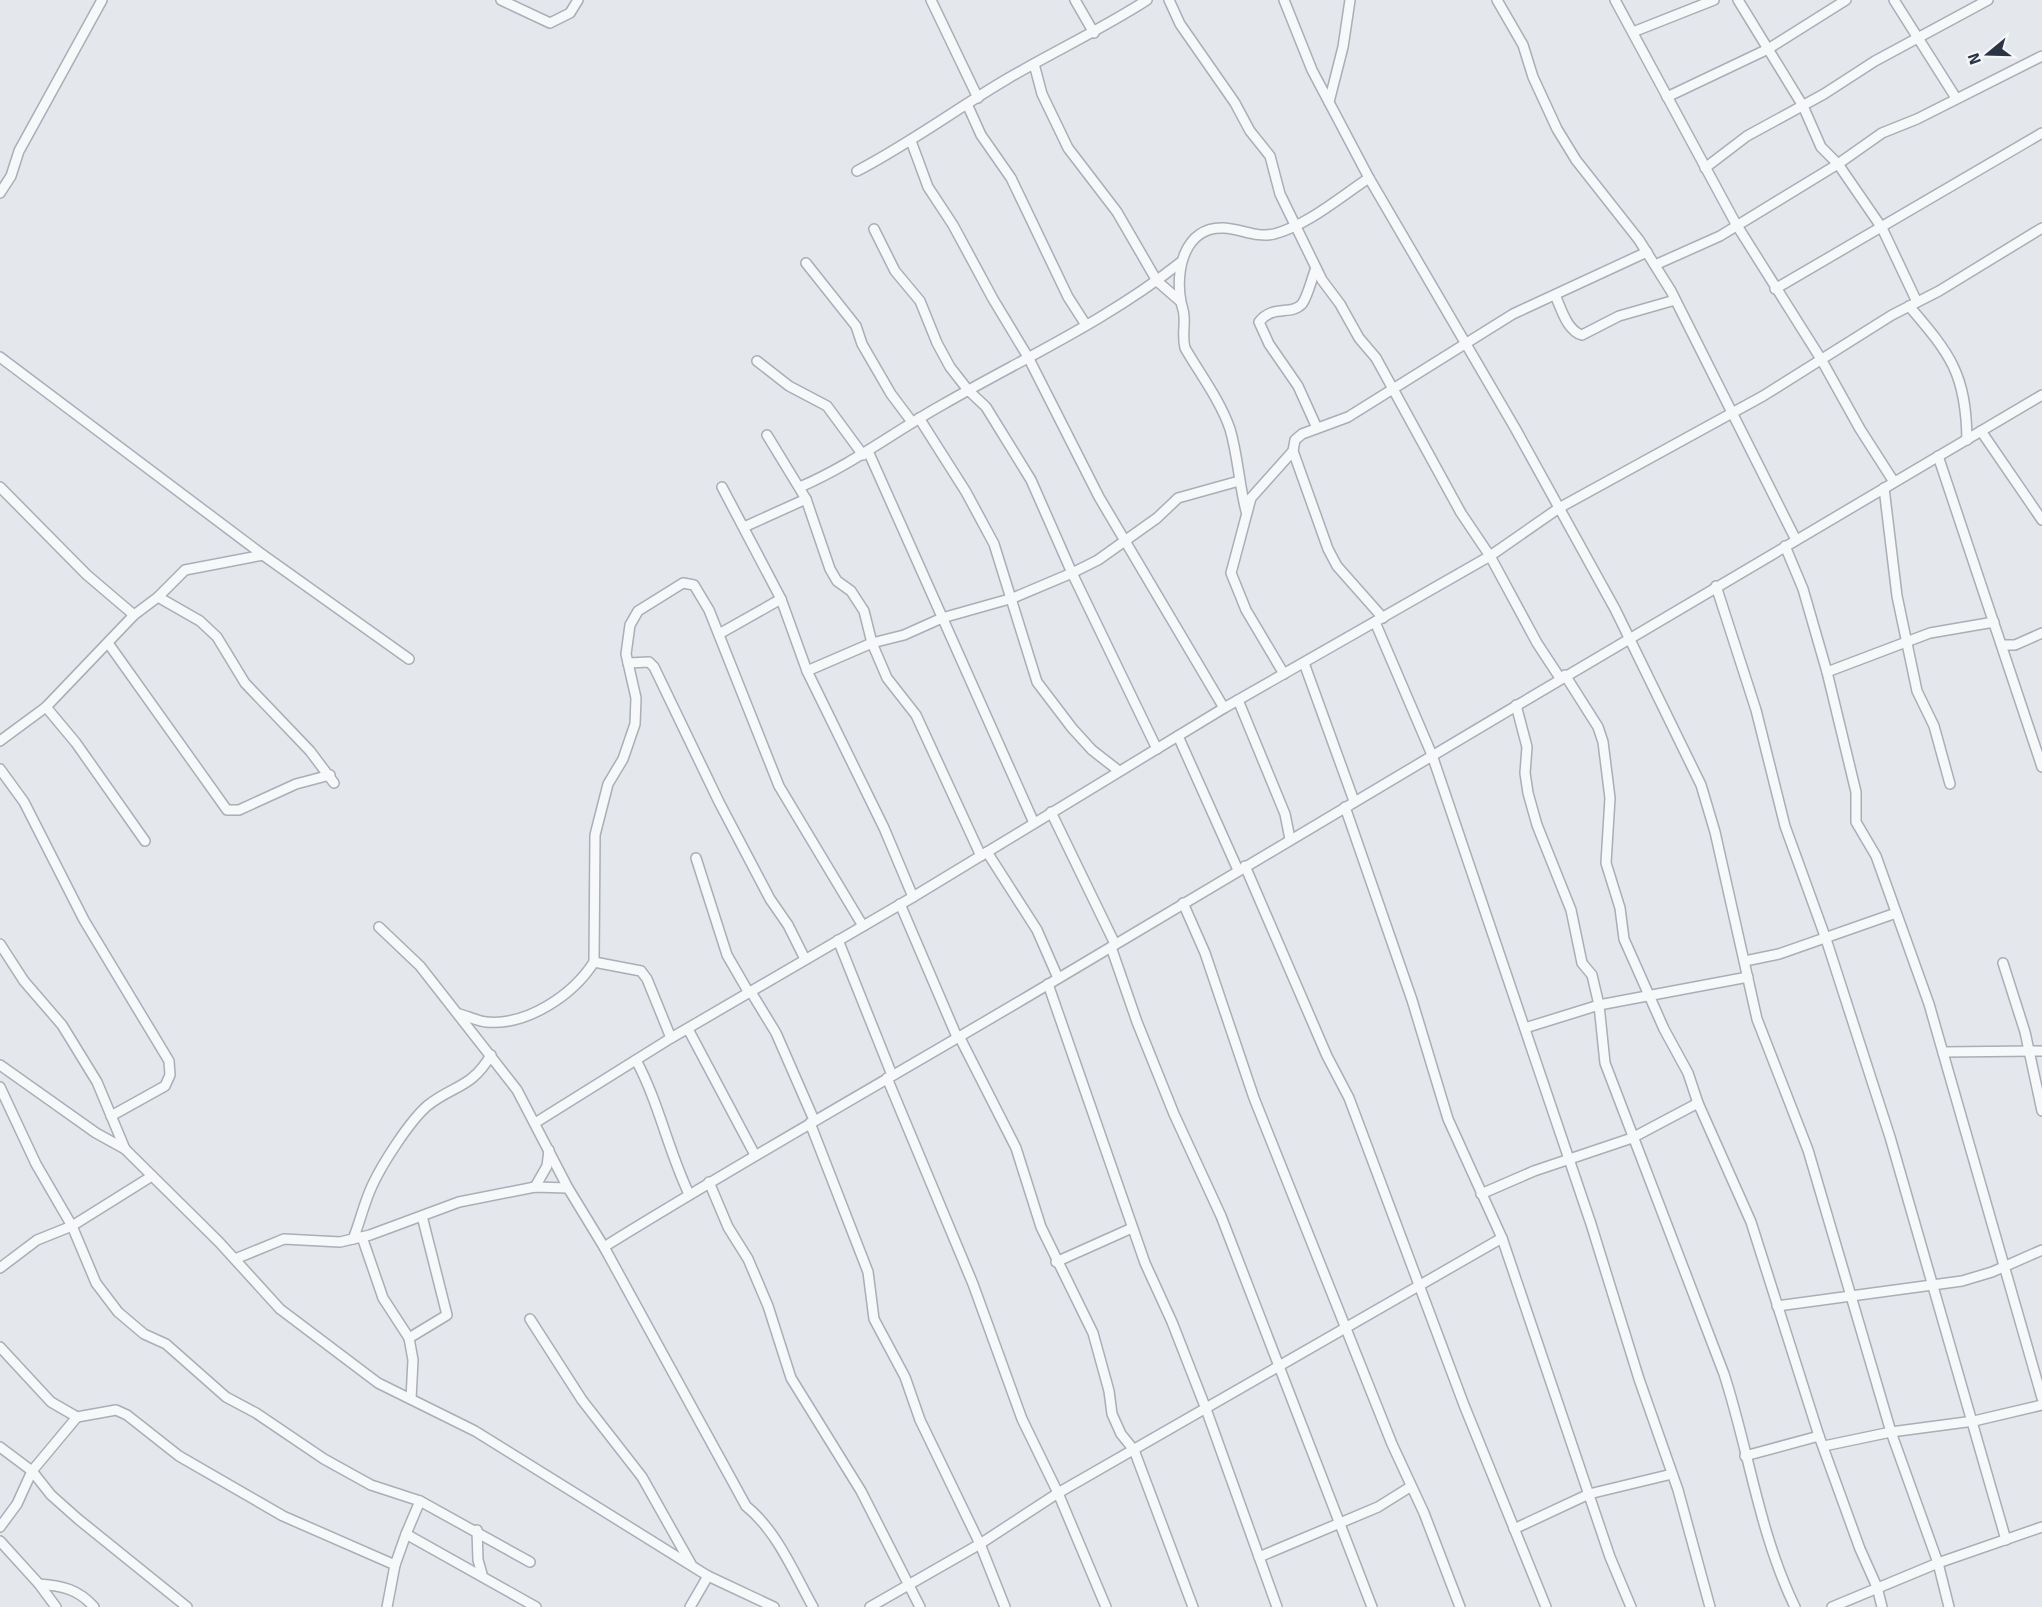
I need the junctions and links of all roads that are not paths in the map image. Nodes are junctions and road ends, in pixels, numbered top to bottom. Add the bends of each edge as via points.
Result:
1 (102, 0) edge
2 (501, 0) edge
3 (578, 0) edge
4 (931, 0) edge
5 (1075, 0) edge
6 (1148, 0) edge
7 (1169, 0) edge
8 (1284, 0) edge
9 (1350, 0) edge
10 (1497, 0) edge
11 (1615, 0) edge
12 (1714, 0) edge
13 (1738, 0) edge
14 (1846, 0) edge
15 (1894, 0) edge
16 (1988, 0) edge
17 (1633, 32) junction
18 (1094, 33) junction
19 (1918, 37) junction
20 (1768, 49) junction
21 (2042, 56) edge
22 (1035, 64) junction
23 (978, 98) junction
24 (1667, 98) junction
25 (1956, 98) junction
26 (1329, 102) junction
27 (967, 104) junction
28 (1803, 106) junction
29 (2042, 133) edge
30 (911, 141) junction
31 (1838, 165) junction
32 (1705, 168) junction
33 (857, 171) dead end
34 (1369, 178) junction
35 (0, 193) edge
36 (1736, 224) junction
37 (1295, 226) junction
38 (1882, 228) junction
39 (2042, 228) edge
40 (874, 229) dead end
41 (1647, 252) junction
42 (1180, 262) junction
43 (806, 263) dead end
44 (1655, 265) junction
45 (1316, 268) junction
46 (1156, 281) junction
47 (1774, 289) junction
48 (1555, 295) junction
49 (1675, 300) junction
50 (1180, 301) junction
51 (1913, 304) junction
52 (1086, 325) junction
53 (1463, 343) junction
54 (0, 357) edge
55 (1028, 357) junction
56 (1821, 359) junction
57 (756, 361) dead end
58 (968, 390) junction
59 (1394, 390) junction
60 (2042, 396) edge
61 (1732, 413) junction
62 (916, 420) junction
63 (1317, 428) junction
64 (1981, 431) junction
65 (767, 435) dead end
66 (1966, 440) junction
67 (1293, 451) junction
68 (866, 453) junction
69 (1938, 456) junction
70 (1239, 481) junction
71 (1894, 482) junction
72 (0, 487) edge
73 (722, 487) dead end
74 (800, 487) junction
75 (1884, 488) junction
76 (806, 499) junction
77 (1559, 508) junction
78 (1246, 512) junction
79 (2042, 520) edge
80 (744, 527) junction
81 (1124, 540) junction
82 (1796, 540) junction
83 (1785, 546) junction
84 (263, 555) junction
85 (1490, 556) junction
86 (1072, 573) junction
87 (1716, 586) junction
88 (158, 597) junction
89 (1013, 598) junction
90 (781, 599) junction
91 (134, 615) junction
92 (942, 618) junction
93 (1379, 620) junction
94 (1994, 622) junction
95 (2042, 633) edge
96 (719, 634) junction
97 (1628, 638) junction
98 (1908, 641) junction
99 (108, 643) junction
100 (872, 643) junction
101 (2002, 645) junction
102 (409, 659) dead end
103 (628, 663) junction
104 (1304, 663) junction
105 (807, 671) junction
106 (1827, 672) junction
107 (1284, 674) junction
108 (1563, 677) junction
109 (1238, 700) junction
110 (1516, 705) junction
111 (46, 707) junction
112 (1224, 708) junction
113 (1178, 736) junction
114 (0, 741) edge
115 (2037, 744) edge
116 (1157, 748) junction
117 (1432, 754) junction
118 (2042, 767) edge
119 (0, 768) edge
120 (1119, 771) junction
121 (1950, 784) dead end
122 (1354, 801) junction
123 (1345, 807) junction
124 (1051, 812) junction
125 (1034, 823) junction
126 (1290, 839) junction
127 (145, 841) dead end
128 (984, 854) junction
129 (696, 858) dead end
130 (1242, 868) junction
131 (914, 897) junction
132 (1183, 903) junction
133 (900, 904) junction
134 (1896, 913) junction
135 (862, 926) junction
136 (379, 927) dead end
137 (1826, 939) junction
138 (838, 940) junction
139 (0, 944) edge
140 (1113, 945) junction
141 (806, 959) junction
142 (1745, 961) junction
143 (594, 962) junction
144 (2002, 963) dead end
145 (1748, 977) junction
146 (1058, 978) junction
147 (1048, 984) junction
148 (750, 993) junction
149 (1652, 996) junction
150 (1599, 1005) junction
151 (459, 1014) junction
152 (1525, 1028) junction
153 (688, 1029) junction
154 (958, 1037) junction
155 (671, 1038) junction
156 (2029, 1051) junction
157 (2042, 1051) edge
158 (1943, 1052) junction
159 (491, 1055) junction
160 (636, 1060) junction
161 (0, 1065) edge
162 (890, 1077) junction
163 (0, 1087) edge
164 (1698, 1103) junction
165 (2042, 1112) edge
166 (111, 1116) junction
167 (812, 1122) junction
168 (535, 1123) junction
169 (1632, 1138) junction
170 (125, 1149) junction
171 (549, 1150) junction
172 (755, 1155) junction
173 (1568, 1161) junction
174 (152, 1176) junction
175 (709, 1182) junction
176 (536, 1187) junction
177 (568, 1188) junction
178 (689, 1194) junction
179 (1481, 1194) junction
180 (422, 1216) junction
181 (72, 1226) junction
182 (1132, 1228) junction
183 (357, 1238) junction
184 (1502, 1238) junction
185 (604, 1248) junction
186 (2042, 1250) edge
187 (235, 1259) junction
188 (1056, 1262) junction
189 (2006, 1265) junction
190 (0, 1268) edge
191 (1419, 1283) junction
192 (1933, 1285) junction
193 (1851, 1297) junction
194 (1777, 1306) junction
195 (530, 1319) dead end
196 (1347, 1328) junction
197 (409, 1338) junction
198 (0, 1347) edge
199 (1278, 1365) junction
200 (2042, 1398) edge
201 (411, 1399) junction
202 (2042, 1405) edge
203 (1206, 1409) junction
204 (77, 1417) junction
205 (1974, 1421) junction
206 (1891, 1432) junction
207 (1819, 1436) junction
208 (1824, 1446) junction
209 (0, 1447) edge
210 (1134, 1450) junction
211 (1745, 1456) junction
212 (32, 1471) junction
213 (1672, 1474) junction
214 (1410, 1486) junction
215 (1058, 1493) junction
216 (1589, 1494) junction
217 (420, 1502) junction
218 (1341, 1521) junction
219 (0, 1527) edge
220 (2042, 1527) edge
221 (1514, 1528) junction
222 (477, 1530) junction
223 (406, 1534) junction
224 (2006, 1540) junction
225 (0, 1541) edge
226 (980, 1545) junction
227 (1259, 1557) junction
228 (530, 1562) dead end
229 (1938, 1563) junction
230 (394, 1564) junction
231 (692, 1566) junction
232 (482, 1574) junction
233 (708, 1576) junction
234 (39, 1584) junction
235 (908, 1585) junction
236 (1878, 1587) junction
237 (56, 1607) edge
238 (94, 1607) edge
239 (187, 1607) edge
240 (387, 1607) edge
241 (536, 1607) edge
242 (690, 1607) edge
243 (774, 1607) edge
244 (813, 1607) edge
245 (870, 1607) edge
246 (920, 1607) edge
247 (1005, 1607) edge
248 (1106, 1607) edge
249 (1193, 1607) edge
250 (1277, 1607) edge
251 (1372, 1607) edge
252 (1460, 1607) edge
253 (1546, 1607) edge
254 (1630, 1607) edge
255 (1710, 1607) edge
256 (1795, 1607) edge
257 (1832, 1607) edge
258 (1882, 1607) edge
259 (1949, 1607) edge

1 - 35 street
2 - 3 street via 550,23 570,13
4 - 23 street
5 - 18 street
6 - 18 street
7 - 37 street via 1180,24 1270,156 1280,194
8 - 26 street via 1299,42
9 - 26 street
10 - 41 street via 1523,45 1557,129
11 - 17 street
12 - 17 street
13 - 20 street
14 - 20 street
15 - 19 street
16 - 19 street
17 - 24 street
18 - 22 street
19 - 25 street
19 - 28 street
20 - 24 street
20 - 28 street
21 - 25 street
22 - 23 street
22 - 46 street via 1042,94 1068,148 1117,212
23 - 27 street
24 - 32 street
25 - 31 street via 1882,133
26 - 34 street
27 - 30 street
27 - 52 street via 981,135 1011,178 1068,297
28 - 31 street via 1821,147
28 - 32 street via 1748,136
29 - 38 street
30 - 33 street
30 - 55 street via 928,187
31 - 36 street
31 - 38 street
32 - 36 street
34 - 37 street
34 - 53 street
36 - 44 street via 1703,245
36 - 47 street
37 - 42 street via 1258,236 1224,228 1206,230 1191,241
37 - 45 street
38 - 47 street
38 - 51 street
39 - 51 street
40 - 58 street via 895,271 920,301 950,367
41 - 44 street
41 - 48 street
42 - 46 street
42 - 50 street
43 - 62 street via 856,326 861,344 891,393
44 - 49 street
45 - 59 street
45 - 63 street via 1302,303 1294,308 1272,310 1259,322 1298,386
46 - 50 street
46 - 52 street
47 - 56 street
48 - 49 street via 1570,326 1582,335 1619,316
48 - 53 street
49 - 61 street
50 - 70 street via 1185,348 1229,427
51 - 56 street
51 - 66 street via 1958,374 1964,391
52 - 55 street
53 - 59 street
53 - 77 street
54 - 84 street
55 - 58 street
55 - 81 street
56 - 61 street
56 - 71 street
57 - 68 street via 789,386 827,406
58 - 62 street
58 - 86 street via 986,406 1031,480
59 - 63 street via 1348,417
59 - 85 street via 1461,513
60 - 64 street
61 - 77 street
61 - 82 street
62 - 68 street
62 - 89 street via 966,492 994,544
63 - 67 street via 1295,440
64 - 66 street
64 - 79 street
65 - 74 street
66 - 69 street
67 - 78 street via 1251,498
67 - 93 street via 1328,549
68 - 74 street via 838,471
68 - 92 street
69 - 71 street
69 - 94 street
70 - 78 street
70 - 81 street via 1179,498
71 - 75 street
72 - 91 street via 87,575
73 - 80 street
74 - 76 street
75 - 82 street
75 - 98 street via 1897,596
76 - 80 street
76 - 100 street via 830,570 864,611
77 - 85 street
77 - 97 street
78 - 107 street via 1231,573 1246,610
80 - 90 street
81 - 86 street
81 - 112 street
82 - 83 street
83 - 87 street
83 - 106 street via 1803,589
84 - 88 street via 185,570
84 - 102 street
85 - 93 street
85 - 108 street via 1537,643
86 - 89 street
86 - 116 street
87 - 97 street
87 - 137 street via 1756,710 1785,826
88 - 91 street
88 - 99 street via 200,621 217,637 245,683 332,779 297,784 239,810 227,810
89 - 92 street
89 - 120 street via 1037,682 1092,750
90 - 96 street
90 - 105 street
91 - 99 street
92 - 100 street via 911,633
92 - 125 street
93 - 104 street
93 - 117 street
94 - 98 street via 1930,633
94 - 101 street
95 - 101 street via 2015,645
96 - 103 street via 694,585 683,583 638,611 630,625
96 - 135 street via 779,786
97 - 108 street
97 - 142 street via 1701,785
98 - 106 street
98 - 121 street via 1917,691 1934,726
99 - 111 street
100 - 105 street
100 - 128 street via 887,678 916,715
101 - 115 street
103 - 141 street via 648,662 654,667 719,802
103 - 143 street via 636,698 635,724 600,807 594,871
104 - 107 street
104 - 122 street
105 - 131 street
106 - 134 street via 1856,792 1856,822 1876,856
107 - 109 street
108 - 110 street
108 - 149 street via 1594,720 1603,742 1610,798 1606,863 1620,908 1624,939
109 - 112 street
109 - 126 street via 1285,814
110 - 117 street
110 - 150 street via 1525,736 1525,773 1537,825 1571,910 1582,963 1592,975
111 - 114 street
111 - 127 street
112 - 113 street
113 - 116 street
113 - 130 street
115 - 118 street
116 - 120 street
117 - 122 street
117 - 152 street
119 - 166 street via 24,802 84,920 169,1061 170,1075 165,1086
120 - 124 street
122 - 123 street
123 - 126 street
123 - 179 street via 1412,1000 1448,1119
124 - 125 street
124 - 140 street
125 - 128 street
126 - 130 street
128 - 131 street
128 - 146 street via 1036,930
129 - 148 street via 728,955
130 - 132 street
130 - 191 street via 1348,1098
131 - 133 street
132 - 140 street
132 - 196 street via 1205,954 1254,1098
133 - 135 street
133 - 154 street
134 - 137 street
134 - 158 street
135 - 138 street
136 - 151 street via 420,966
137 - 142 street
137 - 192 street
138 - 141 street
138 - 162 street
139 - 166 street via 24,981 62,1025 97,1082
140 - 146 street
140 - 199 street via 1149,1053 1221,1216
141 - 148 street
142 - 145 street
143 - 151 street via 584,978 549,1005 514,1021 486,1022
143 - 155 street via 641,971
144 - 156 street
145 - 149 street
145 - 193 street via 1756,1019 1808,1150
146 - 147 street
147 - 154 street
147 - 182 street
148 - 153 street
148 - 167 street via 776,1033
149 - 150 street
149 - 164 street
150 - 152 street
150 - 169 street via 1605,1063
151 - 159 street
152 - 173 street
153 - 155 street
153 - 172 street
154 - 162 street
154 - 188 street via 1016,1148
155 - 160 street
156 - 157 street
156 - 158 street
156 - 165 street
158 - 189 street
159 - 168 street via 518,1090
159 - 183 street via 483,1070 467,1085 428,1105 412,1122 371,1189
160 - 168 street
160 - 178 street via 650,1086 667,1142
161 - 170 street
162 - 167 street
162 - 215 street via 1022,1419
163 - 181 street via 36,1164
164 - 169 street
164 - 194 street via 1747,1213
166 - 170 street
167 - 172 street
167 - 226 street via 867,1272 874,1319 905,1377 920,1420
168 - 171 street
169 - 173 street
169 - 211 street via 1724,1374
170 - 174 street
171 - 176 street
171 - 177 street
172 - 175 street
173 - 179 street
173 - 213 street
174 - 181 street
174 - 187 street
175 - 178 street
175 - 235 street via 768,1306 791,1378 861,1491
176 - 177 street
176 - 180 street via 459,1202
177 - 185 street
178 - 185 street
179 - 184 street
180 - 183 street
180 - 197 street via 447,1315
181 - 190 street via 37,1240
181 - 217 street via 96,1283 118,1312 144,1334 166,1344 226,1396 324,1459 371,1485
182 - 188 street
182 - 203 street
183 - 187 street via 340,1242 284,1239
183 - 197 street via 383,1298
184 - 191 street
184 - 216 street
185 - 244 street via 743,1500 759,1516
186 - 189 street
187 - 201 street via 280,1309 307,1331 378,1383
188 - 210 street via 1093,1334 1112,1414
189 - 192 street via 1962,1281
189 - 200 street
191 - 196 street
191 - 221 street
192 - 193 street
192 - 205 street via 1950,1352
193 - 194 street
193 - 206 street
194 - 207 street
195 - 231 street via 582,1400 642,1477
196 - 199 street
196 - 214 street
197 - 201 street via 413,1360
198 - 204 street via 51,1402
199 - 203 street
199 - 218 street
201 - 231 street via 475,1431
202 - 205 street
203 - 210 street
203 - 227 street
204 - 212 street
204 - 230 street via 116,1410 128,1415 179,1456 283,1516
205 - 206 street
205 - 224 street
206 - 208 street
206 - 229 street
207 - 208 street
207 - 211 street
208 - 236 street via 1856,1539
209 - 212 street
210 - 215 street
210 - 249 street
211 - 256 street via 1775,1557
212 - 219 street via 17,1504
212 - 239 street via 51,1495
213 - 216 street
213 - 255 street
214 - 218 street via 1378,1507
214 - 252 street
215 - 226 street
215 - 248 street
216 - 221 street
216 - 254 street
217 - 222 street
217 - 223 street
218 - 227 street
218 - 251 street
220 - 224 street
221 - 253 street
222 - 228 street
222 - 232 street
223 - 230 street
223 - 232 street
224 - 229 street
225 - 234 street
226 - 235 street
226 - 247 street
227 - 250 street
229 - 236 street
229 - 259 street
230 - 240 street
231 - 233 street
232 - 241 street
233 - 242 street
233 - 243 street
234 - 237 street
234 - 238 street via 62,1586 82,1594
235 - 245 street
235 - 246 street
236 - 257 street
236 - 258 street

